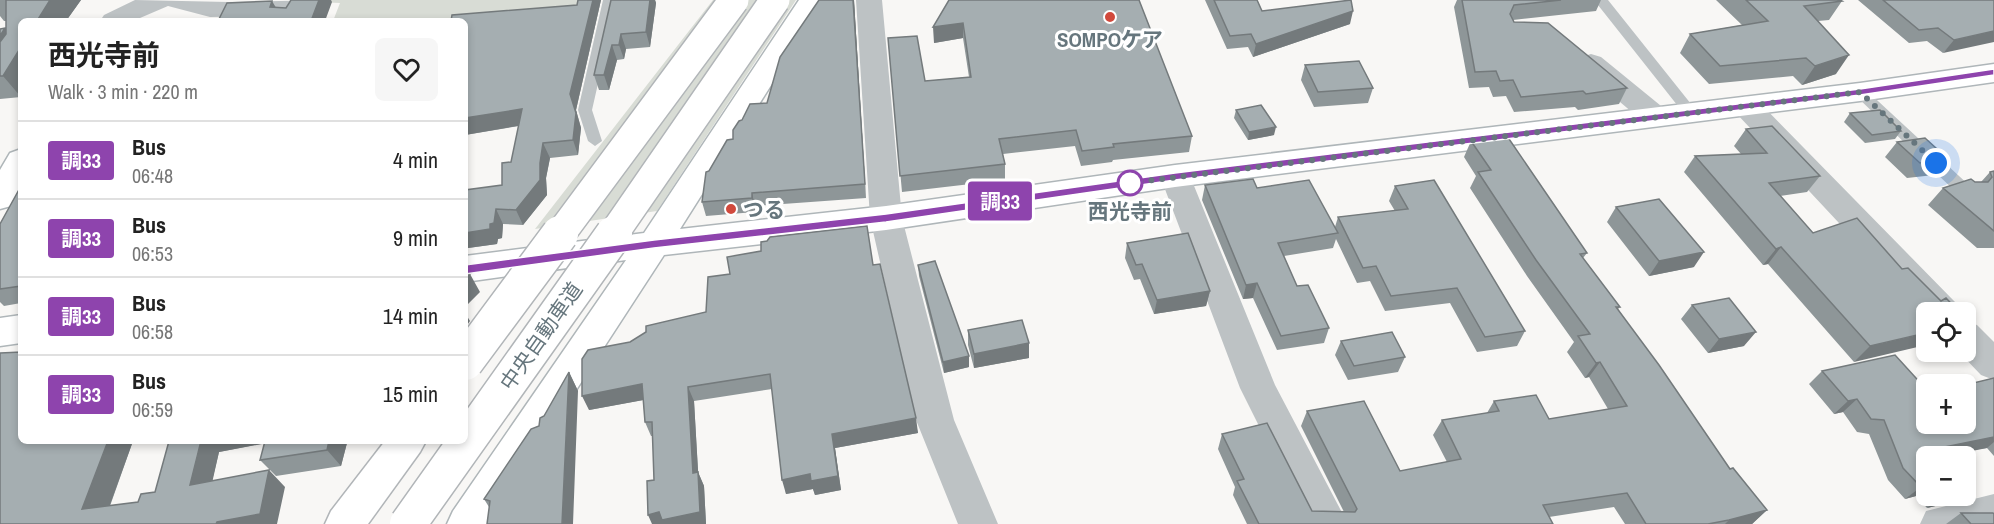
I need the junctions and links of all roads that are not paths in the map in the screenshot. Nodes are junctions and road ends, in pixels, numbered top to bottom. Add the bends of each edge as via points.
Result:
1 (177, 0) edge
2 (610, 0) edge
3 (734, 0) edge
4 (775, 0) edge
5 (812, 0) edge
6 (869, 0) edge
7 (1601, 0) edge
8 (149, 4) edge
9 (300, 9) edge
10 (103, 11) edge
11 (1575, 50) edge
12 (1994, 72) edge
13 (1860, 92) junction
14 (1746, 106) junction
15 (1690, 112) junction
16 (1656, 117) junction
17 (595, 141) dead end
18 (18, 165) edge
19 (1175, 176) junction
20 (1966, 192) edge
21 (0, 198) edge
22 (886, 218) junction
23 (654, 244) junction
24 (468, 269) edge
25 (1933, 302) edge
26 (18, 329) edge
27 (0, 332) edge
28 (1976, 346) edge
29 (468, 358) edge
30 (1994, 365) edge
31 (468, 439) edge
32 (405, 444) edge
33 (465, 444) edge
34 (1994, 512) edge
35 (345, 524) edge
36 (408, 524) edge
37 (467, 524) edge
38 (978, 524) edge
39 (1328, 524) edge
40 (1940, 524) edge

1 - 9 street via 214,11
2 - 17 lane via 585,110
3 - 29 main road, bridge
4 - 31 main road, 中央自動車道, bridge
5 - 23 main road
6 - 22 street
7 - 15 lane
8 - 10 street
11 - 16 street
12 - 13 main road
13 - 14 main road
13 - 20 lane
14 - 15 main road
14 - 25 street
15 - 16 main road
16 - 19 main road
18 - 21 main road
19 - 22 main road
19 - 39 street via 1258,388
22 - 23 main road
22 - 38 street via 935,420
23 - 24 main road
23 - 37 main road
26 - 27 main road
28 - 30 street
32 - 35 main road
33 - 36 main road, 中央自動車道, bridge
34 - 40 street

